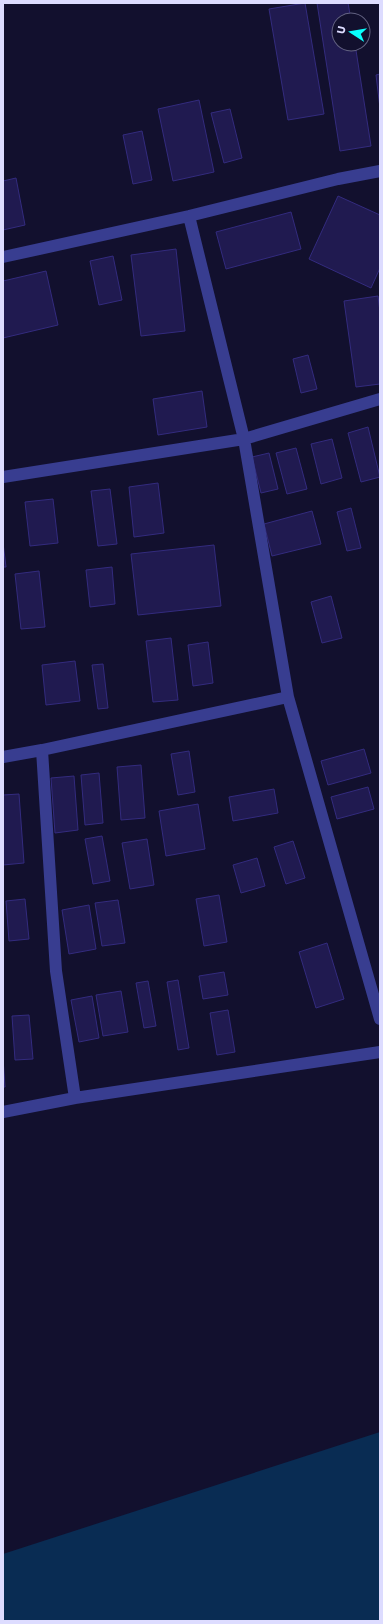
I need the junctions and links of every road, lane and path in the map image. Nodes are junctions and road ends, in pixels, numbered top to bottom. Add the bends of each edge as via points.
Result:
1 (380, 171) edge
2 (189, 216) junction
3 (3, 257) edge
4 (380, 399) edge
5 (244, 439) junction
6 (3, 477) edge
7 (288, 697) junction
8 (42, 750) junction
9 (3, 757) edge
10 (380, 1019) edge
11 (380, 1052) edge
12 (75, 1098) junction
13 (3, 1112) edge

1 - 2 street
2 - 3 street
2 - 5 street
4 - 5 street
5 - 6 street
5 - 7 street
7 - 8 street
7 - 10 street
8 - 9 street
8 - 12 street via 56,971
11 - 12 street
12 - 13 street

